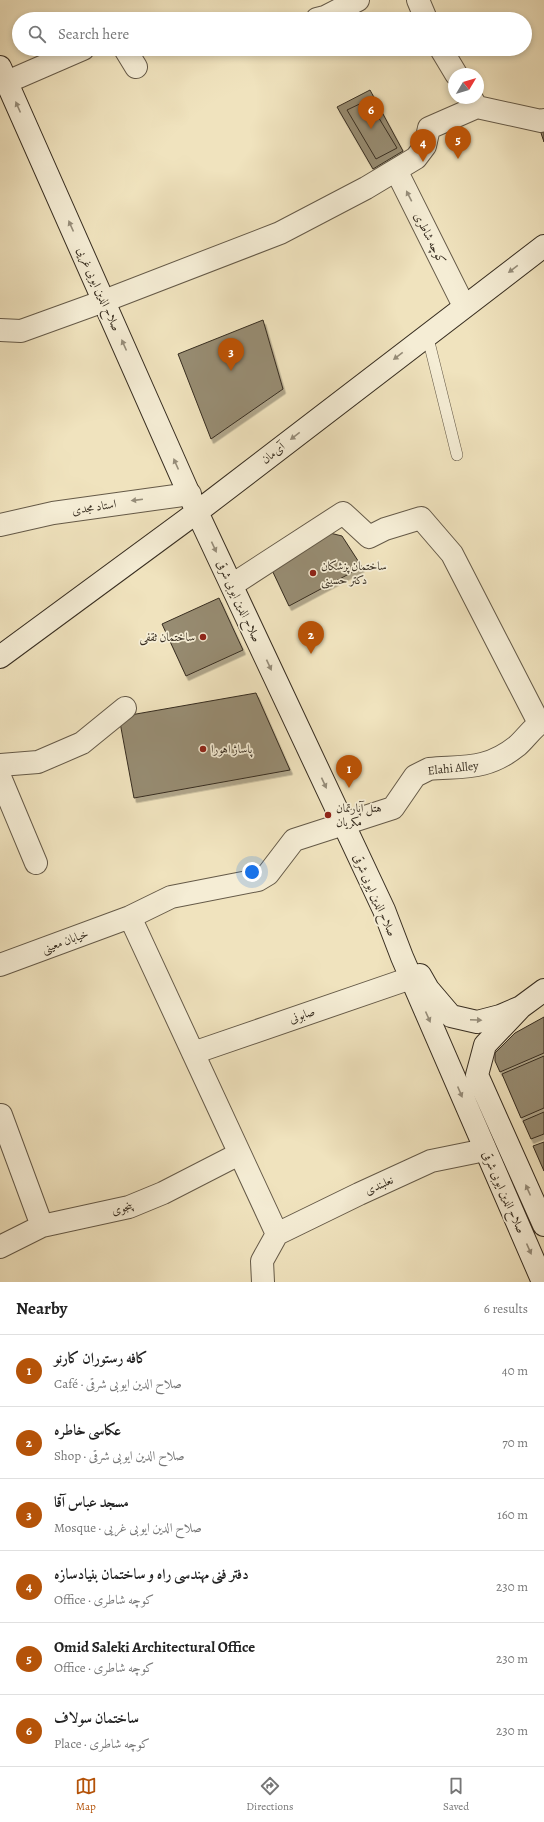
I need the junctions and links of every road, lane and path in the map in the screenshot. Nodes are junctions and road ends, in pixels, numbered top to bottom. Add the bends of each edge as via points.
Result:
1 (358, 0) edge
2 (418, 0) edge
3 (335, 12) edge
4 (423, 12) edge
5 (61, 56) edge
6 (445, 56) edge
7 (452, 68) edge
8 (3, 75) edge
9 (472, 104) edge
10 (478, 104) edge
11 (544, 120) edge
12 (396, 170) junction
13 (544, 246) edge
14 (104, 301) junction
15 (464, 306) junction
16 (0, 330) edge
17 (427, 334) junction
18 (457, 455) dead end
19 (193, 503) junction
20 (0, 525) edge
21 (232, 586) junction
22 (0, 657) edge
23 (125, 708) dead end
24 (542, 722) edge
25 (0, 765) edge
26 (0, 777) edge
27 (344, 824) junction
28 (36, 863) dead end
29 (384, 910) junction
30 (130, 917) junction
31 (0, 965) edge
32 (411, 978) junction
33 (544, 990) edge
34 (521, 1006) junction
35 (193, 1053) junction
36 (1, 1115) dead end
37 (485, 1150) junction
38 (239, 1154) junction
39 (42, 1226) junction
40 (544, 1226) edge
41 (277, 1234) junction
42 (0, 1247) edge
43 (263, 1282) edge
44 (542, 1282) edge

1 - 3 street
2 - 4 street
5 - 8 street
6 - 7 street
14 -> 8 street, صلاح الدین ایوبی غریی
9 - 12 street via 429,128 425,146 416,158
10 - 11 street
12 - 14 street via 280,232
15 -> 12 street, کوچه شاطری
13 -> 15 street, آی‌مان
14 - 16 street via 21,330
19 -> 14 street, صلاح الدین ایوبی غریی
15 - 17 street, آی‌مان
17 - 18 lane
17 -> 19 street, آی‌مان
19 -> 20 street, استاد مجدی via 53,513
19 -> 21 street, صلاح الدین ایوبی شرقی
19 - 22 street, آی‌مان
21 - 24 street via 343,513 369,537 384,529 421,518 452,554
21 -> 27 street, صلاح الدین ایوبی شرقی
23 - 25 street via 82,743 38,762
24 - 27 street, Elahi Alley via 517,746 497,759 478,766 422,771 415,776 393,808
26 - 28 street
27 - 29 street, صلاح الدین ایوبی شرقی
27 - 30 street, Elahi Alley via 294,840 268,874 258,880 171,897
29 - 32 street, صلاح الدین ایوبی شرقی
29 -> 34 street via 428,989 451,1016 477,1022 500,1016
30 - 31 street, خیابان معینی
30 - 35 street
32 - 35 street, صابونی
32 -> 37 street, صلاح الدین ایوبی شرقی
33 - 34 street
40 -> 34 street, صلاح الدین ایوبی شرقی via 477,1075 485,1045
35 - 38 street
36 - 39 street
37 - 41 street, نعلبندی via 431,1162
37 -> 44 street, صلاح الدین ایوبی شرقی
38 - 39 street, پنجوی via 129,1208
38 - 41 street
39 - 42 street, پنجوی
41 - 43 street via 262,1261

